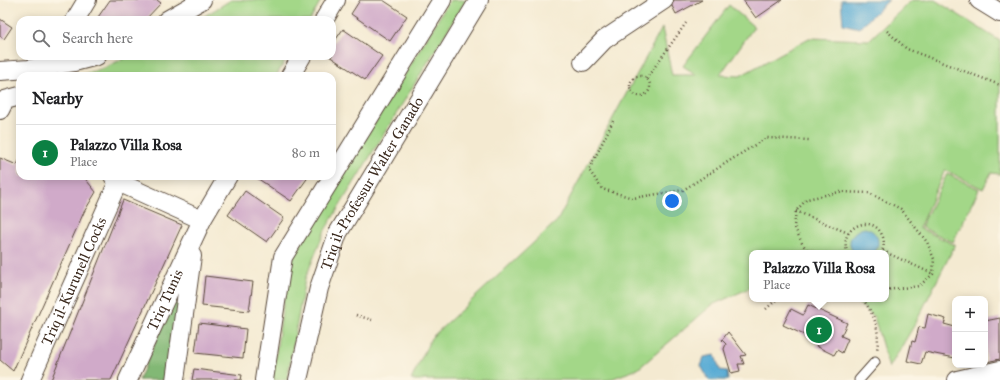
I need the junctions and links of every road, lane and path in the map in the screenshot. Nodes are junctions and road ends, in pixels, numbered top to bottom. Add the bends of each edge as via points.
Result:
1 (87, 0) edge
2 (202, 0) edge
3 (336, 0) edge
4 (442, 0) edge
5 (479, 0) edge
6 (664, 0) edge
7 (979, 0) edge
8 (1000, 13) edge
9 (77, 16) edge
10 (174, 16) edge
11 (326, 16) edge
12 (686, 22) dead end
13 (887, 31) dead end
14 (71, 60) edge
15 (300, 60) edge
16 (583, 62) dead end
17 (0, 71) edge
18 (32, 72) edge
19 (292, 72) edge
20 (646, 79) junction
21 (1000, 85) edge
22 (16, 97) edge
23 (0, 110) edge
24 (613, 120) dead end
25 (808, 140) dead end
26 (336, 171) edge
27 (115, 180) edge
28 (117, 180) edge
29 (226, 180) edge
30 (331, 180) edge
31 (796, 211) junction
32 (202, 220) junction
33 (848, 233) junction
34 (194, 237) junction
35 (807, 250) edge
36 (847, 250) edge
37 (883, 250) edge
38 (889, 255) edge
39 (933, 274) junction
40 (889, 290) edge
41 (774, 302) edge
42 (865, 302) edge
43 (766, 309) dead end
44 (356, 315) dead end
45 (372, 320) dead end
46 (875, 362) joint
47 (1000, 370) edge
48 (30, 380) edge
49 (128, 380) edge
50 (175, 380) edge
51 (264, 380) edge
52 (298, 380) edge
53 (859, 380) edge
54 (957, 380) edge

1 - 9 street
2 - 10 street
3 - 11 street
4 - 26 street
5 - 52 street, Triq il-Professur Walter Ganado via 338,233 319,288
6 - 16 street via 604,40
7 - 8 street
12 - 20 path
13 - 21 path via 907,49
14 - 18 street
15 - 19 street
17 - 18 street
20 - 20 path via 637,77 632,81 630,87 635,95 641,96 649,91 650,84
22 - 23 street via 4,100
24 - 25 path via 589,170 602,189 633,198 683,190 766,138
27 - 48 street, Triq il-Kurunell Cocks
28 - 32 street
29 - 32 street, Triq Tunis
30 - 51 street via 283,257
31 - 33 path
31 - 35 path via 794,226
31 - 39 path via 807,199 840,192 869,193 901,209 927,242 934,259
32 - 34 street, Triq Tunis
33 - 36 path via 845,246
33 - 37 path via 852,228 870,225 881,232 884,238
34 - 49 street, Triq Tunis
34 - 50 street
38 - 39 path
39 - 40 path via 919,286
41 - 43 path
42 - 46 path via 874,317 879,337
44 - 45 path
46 - 53 lane
47 - 54 street

